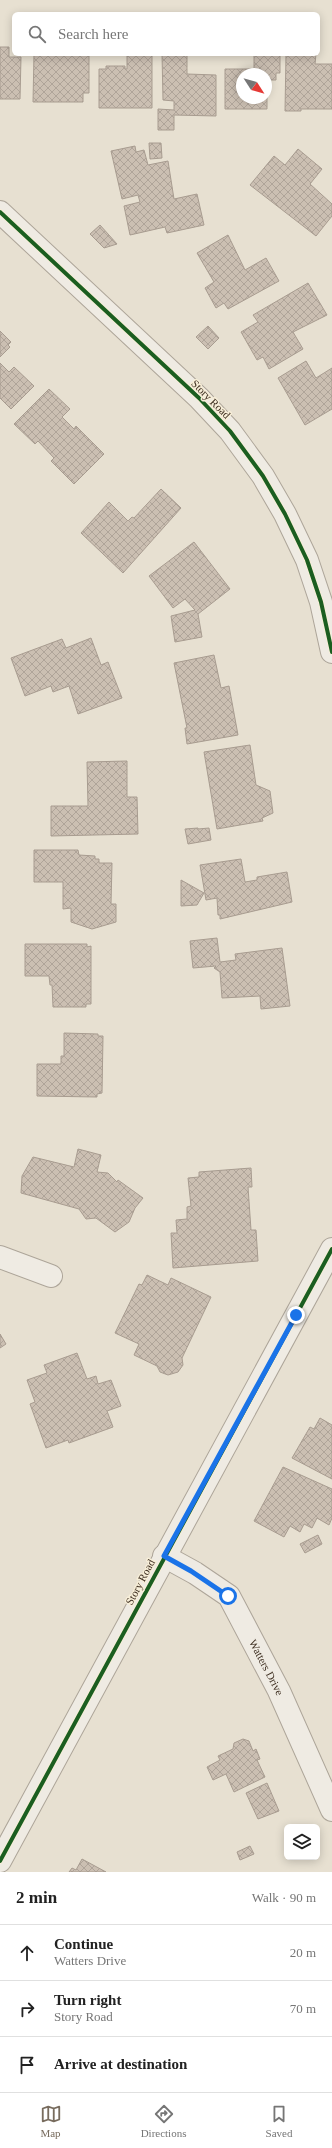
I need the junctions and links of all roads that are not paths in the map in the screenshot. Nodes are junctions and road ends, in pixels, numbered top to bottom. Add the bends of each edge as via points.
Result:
1 (0, 212) edge
2 (327, 610) edge
3 (332, 652) edge
4 (332, 1249) edge
5 (0, 1256) edge
6 (51, 1276) dead end
7 (164, 1556) junction
8 (332, 1810) edge
9 (0, 1861) edge

1 - 2 street, Story Road via 199,398 230,431 263,476 285,514
2 - 3 street, Story Road
4 - 7 street, Story Road
5 - 6 street
7 - 8 street, Watters Drive via 228,1596 279,1691
7 - 9 street, Story Road

